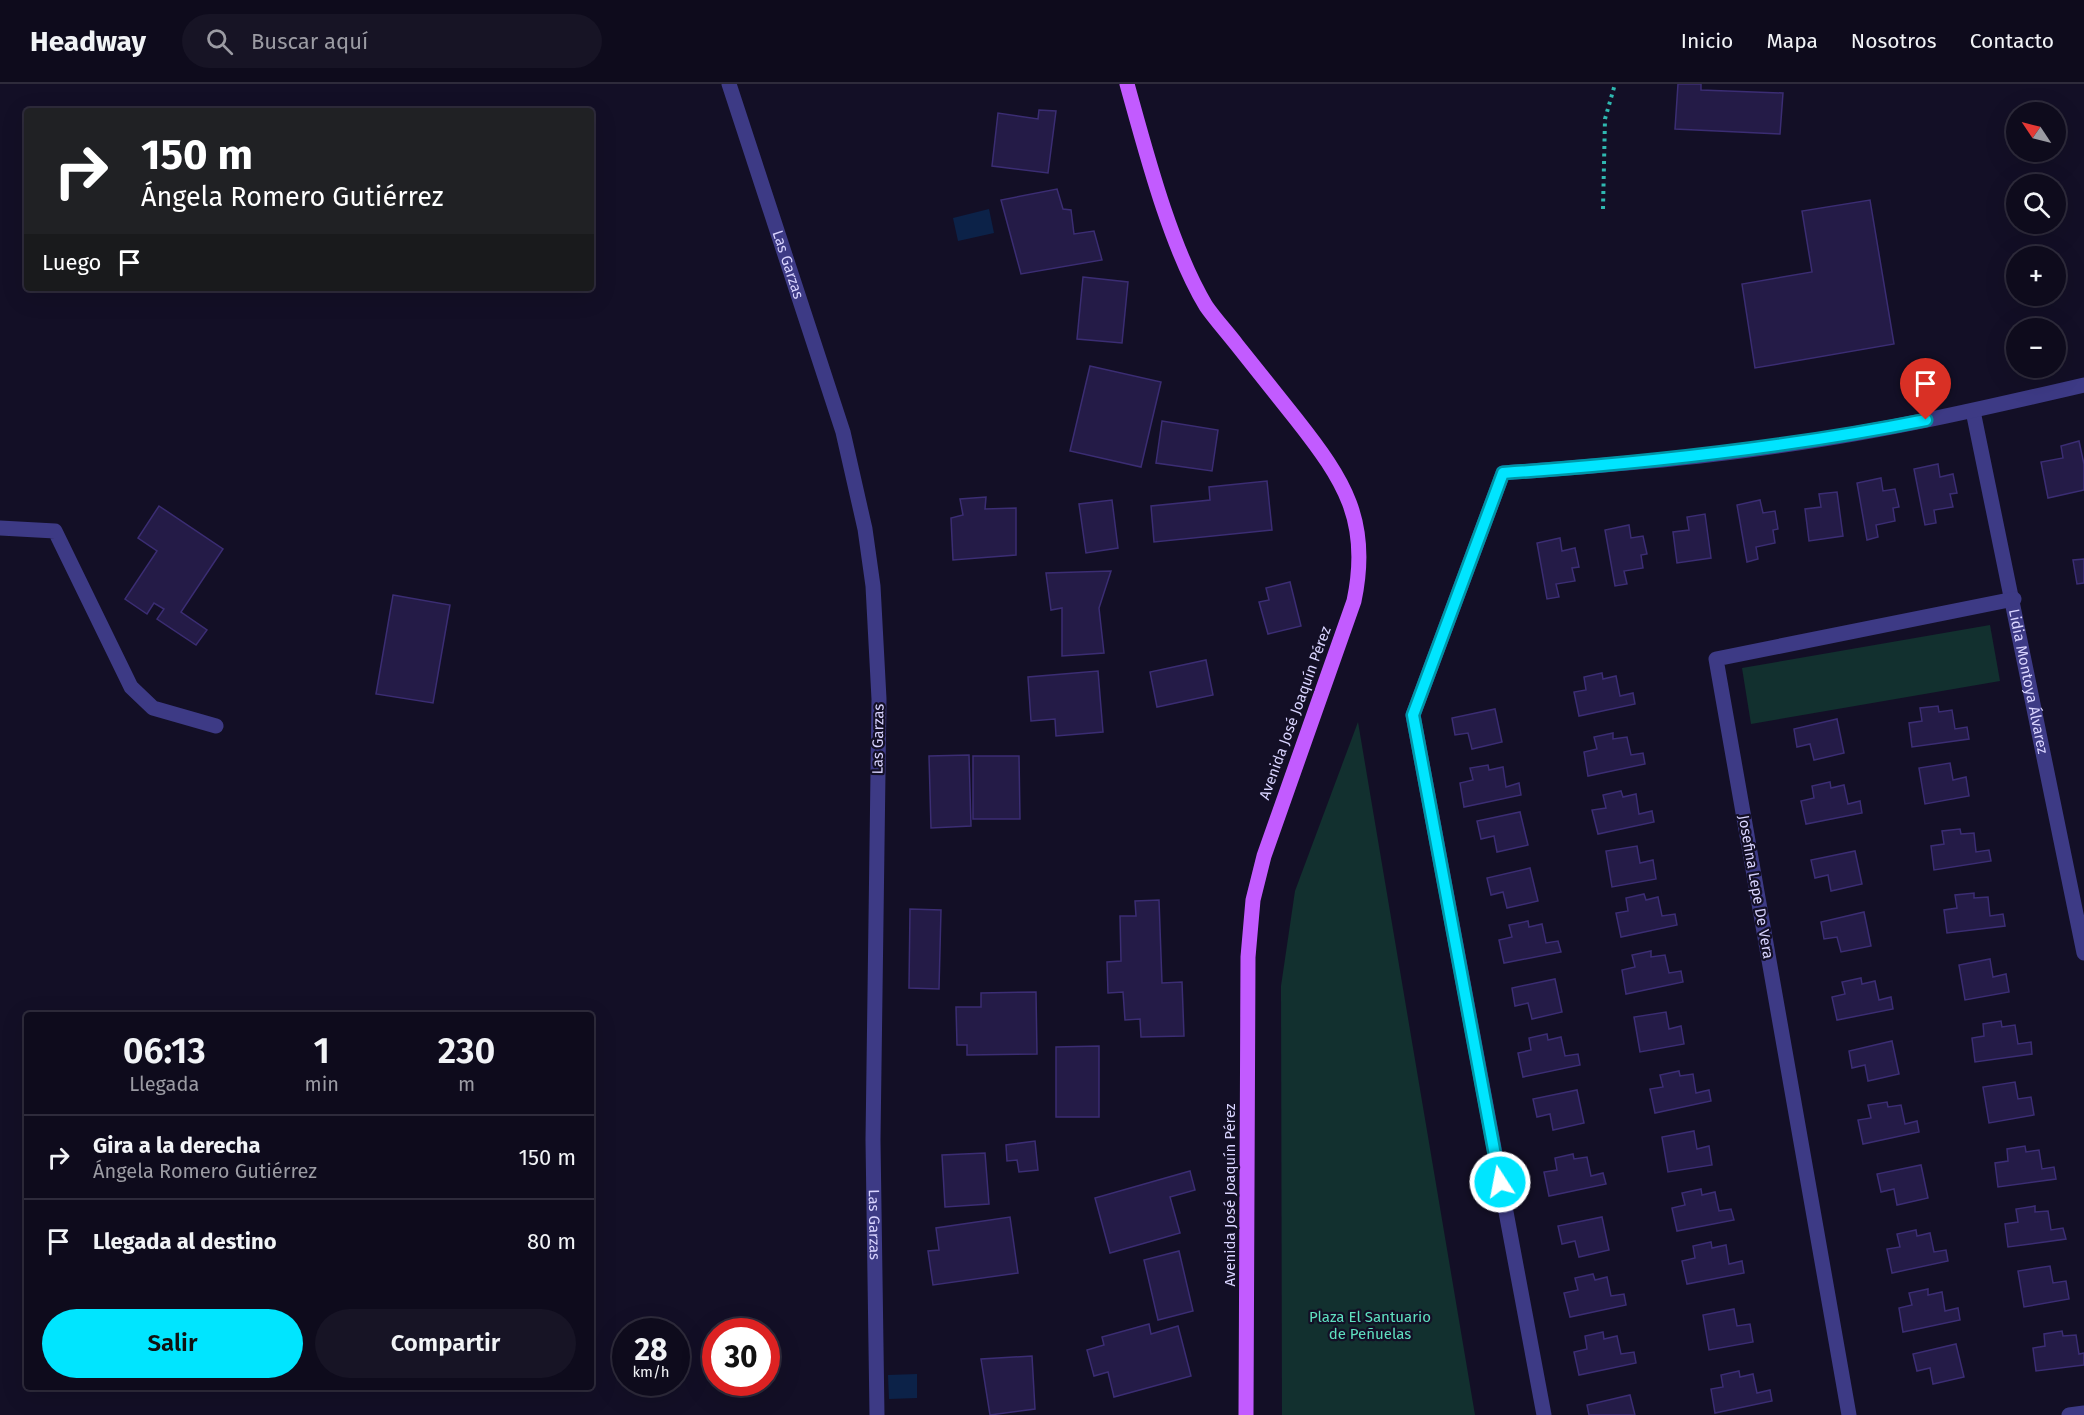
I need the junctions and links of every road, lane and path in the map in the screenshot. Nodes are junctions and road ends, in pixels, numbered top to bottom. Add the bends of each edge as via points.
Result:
1 (729, 84) edge
2 (1127, 84) edge
3 (1615, 84) edge
4 (1603, 209) dead end
5 (2084, 385) edge
6 (1973, 411) junction
7 (0, 528) edge
8 (2014, 599) junction
9 (216, 726) dead end
10 (2084, 953) edge
11 (2084, 1413) edge
12 (877, 1415) edge
13 (1246, 1415) edge
14 (1544, 1415) edge
15 (1849, 1415) edge
16 (2069, 1415) edge

1 - 12 street, Las Garzas via 843,432 865,529 873,586 879,699 873,1140
2 - 13 main road, Avenida José Joaquín Pérez via 1189,272 1207,307 1331,463 1347,494 1360,547 1354,601 1272,830 1253,900 1248,957
3 - 4 path via 1605,118
5 - 6 street
6 - 8 street, Lidia Montoya Álvarez
6 - 14 street via 1785,445 1597,467 1503,473 1413,715
7 - 9 street via 55,531 131,687 153,708
8 - 10 street, Lidia Montoya Álvarez
8 - 15 street, Josefina Lepe De Vera via 1716,659
11 - 16 street

